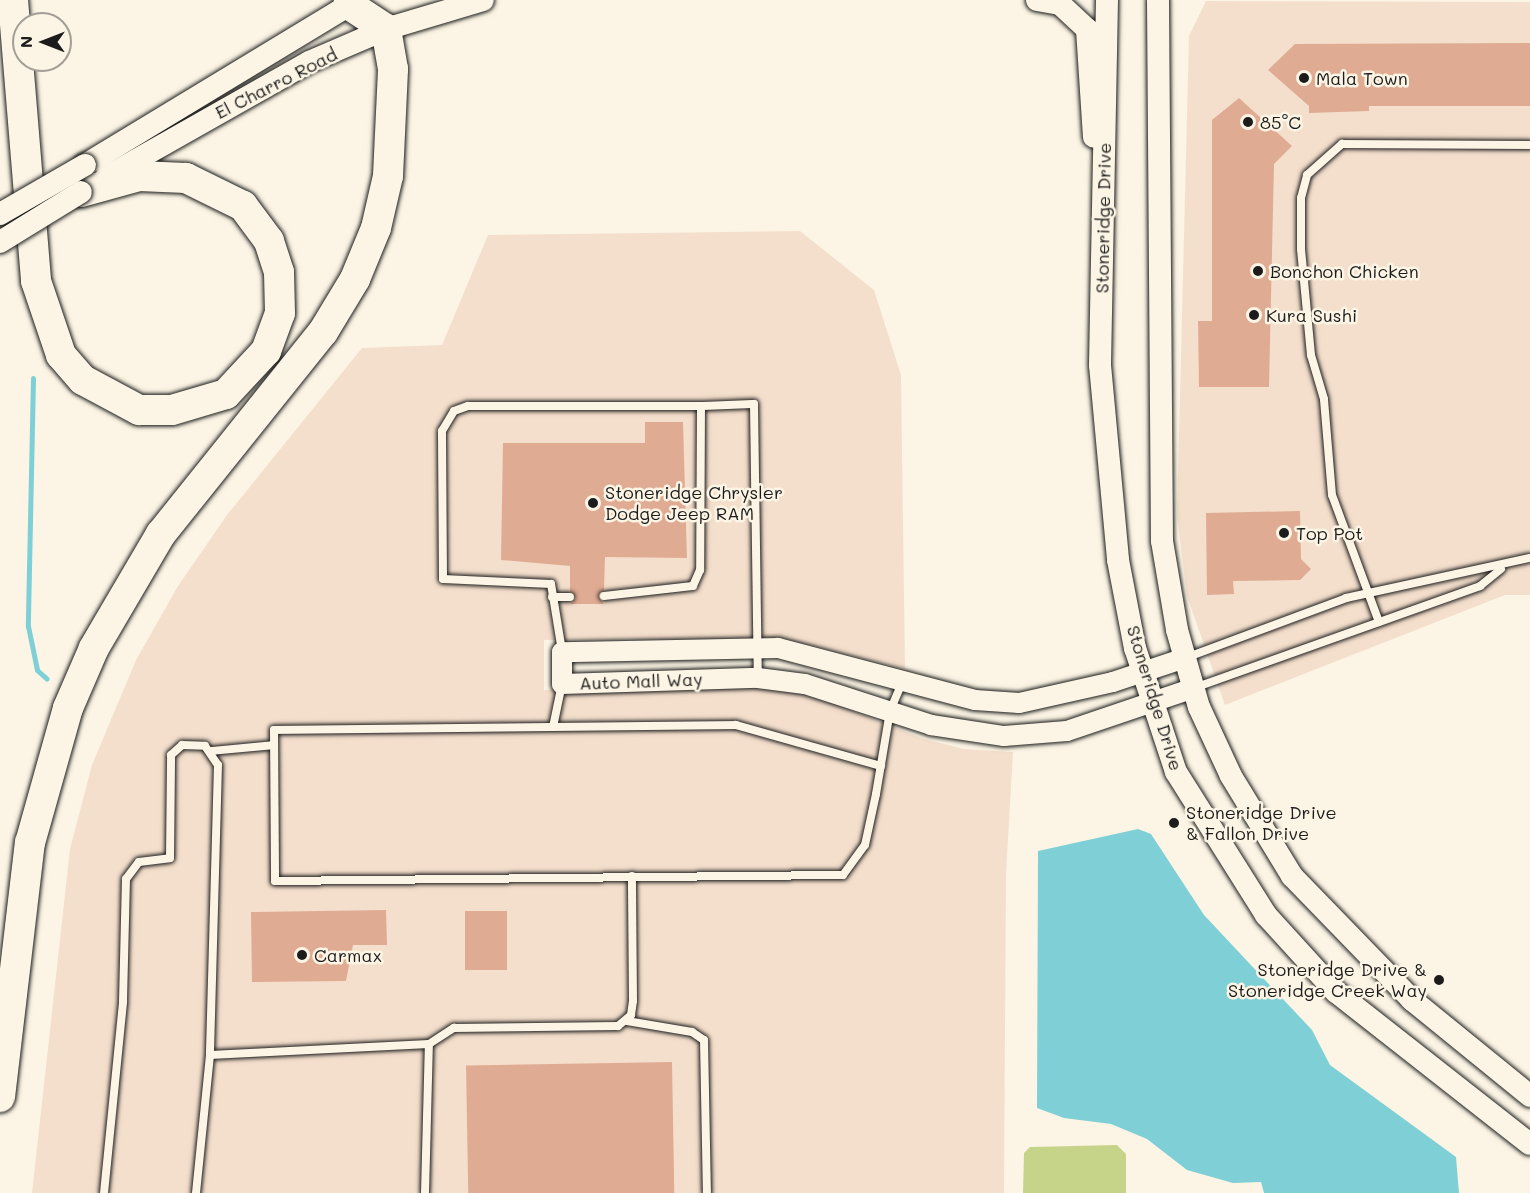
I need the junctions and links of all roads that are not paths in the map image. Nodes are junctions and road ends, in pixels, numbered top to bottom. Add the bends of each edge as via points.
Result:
1 (13, 0) edge
2 (483, 0) edge
3 (1037, 0) edge
4 (1107, 0) edge
5 (1158, 0) edge
6 (352, 2) edge
7 (386, 28) junction
8 (1530, 145) edge
9 (83, 178) junction
10 (1102, 183) junction
11 (0, 214) edge
12 (0, 242) edge
13 (701, 406) junction
14 (1530, 558) edge
15 (1501, 568) junction
16 (1368, 595) junction
17 (604, 596) dead end
18 (552, 597) junction
19 (570, 597) dead end
20 (1379, 622) junction
21 (757, 648) junction
22 (562, 652) junction
23 (1185, 658) junction
24 (1143, 672) junction
25 (758, 678) junction
26 (903, 681) junction
27 (562, 684) junction
28 (1194, 688) junction
29 (1153, 702) junction
30 (890, 711) junction
31 (553, 727) junction
32 (274, 745) junction
33 (211, 751) junction
34 (881, 766) junction
35 (632, 876) junction
36 (627, 1021) junction
37 (429, 1044) junction
38 (210, 1055) junction
39 (1530, 1096) edge
40 (0, 1097) edge
41 (1530, 1144) edge
42 (104, 1193) edge
43 (196, 1193) edge
44 (425, 1193) edge
45 (707, 1193) edge

1 - 9 highway via 36,281 61,355 82,380 139,410 172,410 226,394 266,351 280,313 279,272 269,241 243,206 186,178
2 - 7 main road, El Charro Road
3 - 10 main road via 1060,4 1087,29 1089,106
4 - 10 main road, Stoneridge Drive
5 - 23 main road via 1162,541
6 - 7 highway
6 - 9 main road, El Charro Road
7 - 9 main road, El Charro Road via 309,62
7 - 40 highway via 394,116 388,176 376,228 355,279 323,332 161,534 94,648 69,708 30,843
8 - 16 lane via 1342,144 1307,175 1301,198 1301,249 1311,355 1324,399 1332,495
9 - 11 main road, El Charro Road, bridge
9 - 12 main road, bridge
10 - 24 main road, Stoneridge Drive via 1100,365 1118,560
13 - 17 lane via 700,570 693,586
13 - 18 lane via 468,406 454,411 442,431 443,579 551,584
13 - 21 lane via 754,404
14 - 15 lane
15 - 16 lane via 1474,568
15 - 20 lane via 1480,586
16 - 20 lane
16 - 23 lane
18 - 19 lane
18 - 22 lane
20 - 28 lane
21 - 22 street, Auto Mall Way
21 - 25 lane
21 - 26 street, Auto Mall Way via 796,650
22 - 27 street, Auto Mall Way
23 - 24 street, Auto Mall Way
23 - 28 main road
24 - 26 street, Auto Mall Way via 1019,703 975,700
24 - 29 main road, Stoneridge Drive
25 - 27 street, Auto Mall Way
25 - 30 street, Auto Mall Way via 805,684
26 - 30 lane
27 - 31 lane
28 - 29 street, Auto Mall Way
28 - 39 main road via 1231,776 1292,876 1412,1000
29 - 30 street, Auto Mall Way via 1067,731 1004,736 931,725
29 - 41 main road, Stoneridge Drive via 1190,798 1266,915 1336,992
30 - 34 lane
31 - 32 lane via 274,730
31 - 34 lane via 736,725
32 - 33 lane
32 - 35 lane via 276,881
33 - 38 lane via 218,765 219,859
33 - 42 lane via 182,745 173,751 172,853 128,870
34 - 35 lane via 865,844 843,875
35 - 36 lane via 633,1002
36 - 37 lane via 606,1027 454,1028
36 - 45 lane via 692,1032 704,1040
37 - 38 lane
37 - 44 lane
38 - 43 lane

